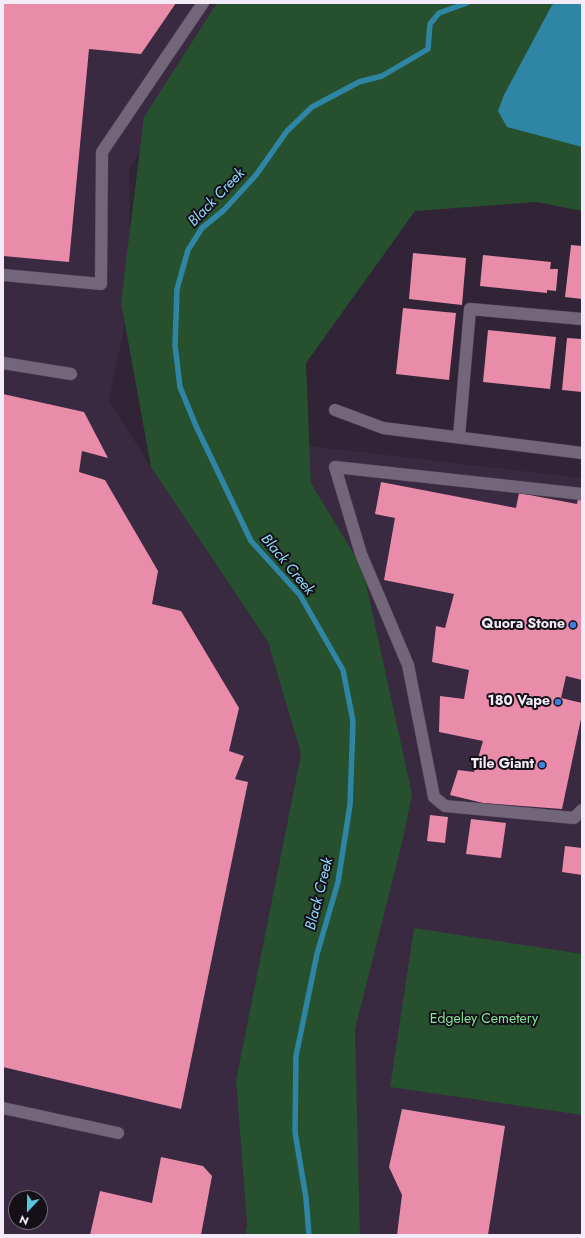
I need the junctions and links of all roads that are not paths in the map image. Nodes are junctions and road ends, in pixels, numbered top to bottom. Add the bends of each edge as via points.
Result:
1 (203, 3) edge
2 (3, 275) edge
3 (582, 319) edge
4 (3, 363) edge
5 (71, 374) dead end
6 (335, 410) dead end
7 (459, 438) junction
8 (582, 453) edge
9 (582, 494) edge
10 (582, 810) edge
11 (3, 1108) edge
12 (118, 1133) dead end

1 - 2 lane via 102,152 100,284
3 - 7 lane via 470,309
4 - 5 lane
6 - 7 lane via 382,428
7 - 8 lane
9 - 10 lane via 335,467 361,554 408,666 434,797 445,806 574,818
11 - 12 lane

